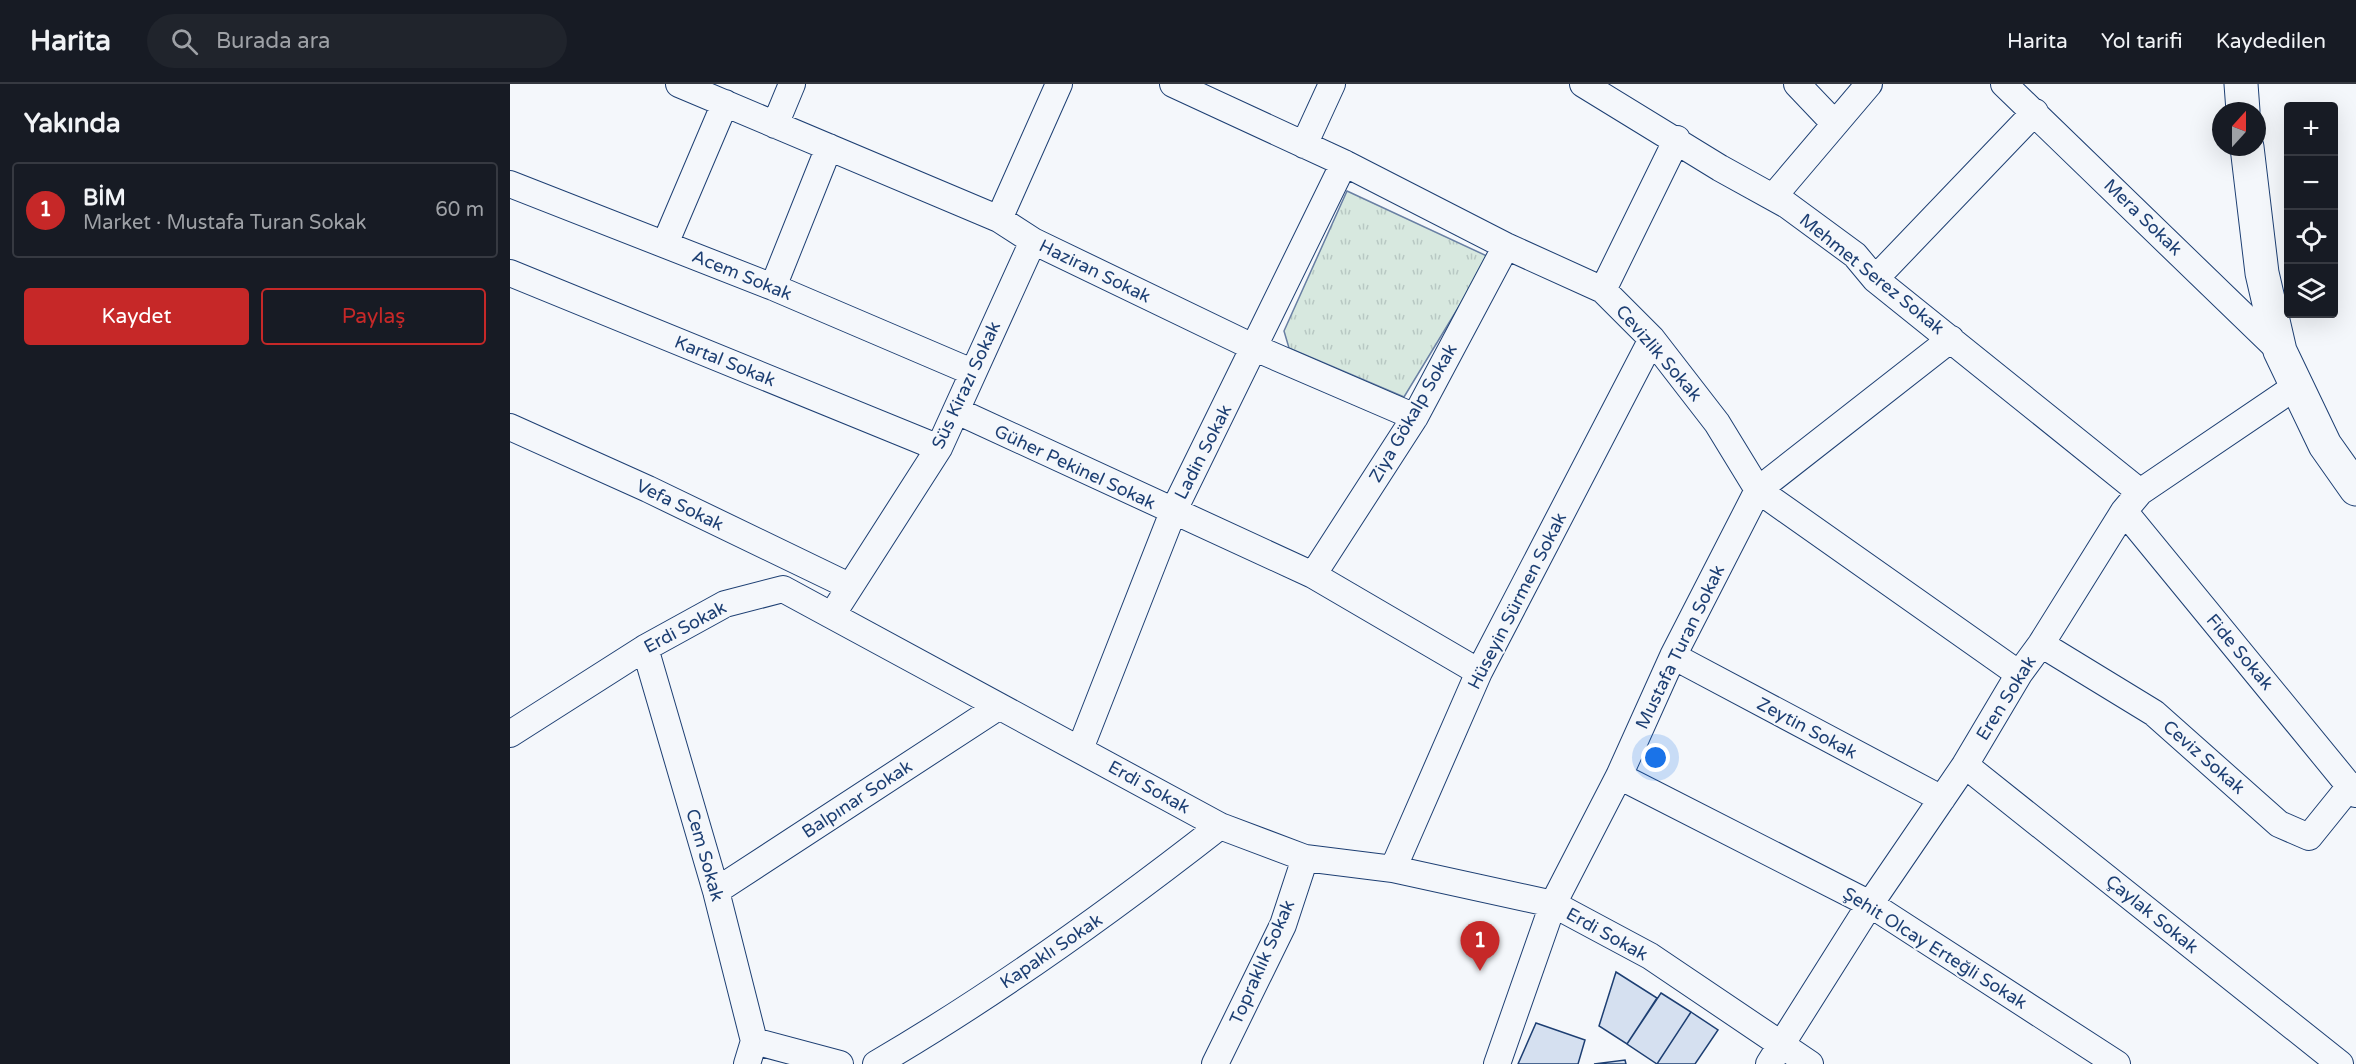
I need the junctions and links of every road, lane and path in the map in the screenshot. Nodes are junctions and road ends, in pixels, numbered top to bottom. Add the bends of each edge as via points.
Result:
1 (680, 84) edge
2 (792, 84) edge
3 (1059, 84) edge
4 (1173, 84) edge
5 (1332, 84) edge
6 (1797, 84) edge
7 (1869, 84) edge
8 (2004, 84) edge
9 (2241, 84) edge
10 (1592, 86) edge
11 (2242, 102) edge
12 (725, 104) junction
13 (2035, 112) junction
14 (1835, 124) junction
15 (776, 125) junction
16 (1677, 139) junction
17 (1304, 145) junction
18 (829, 147) junction
19 (2248, 156) edge
20 (1344, 163) junction
21 (510, 184) edge
22 (1773, 197) junction
23 (999, 219) junction
24 (1033, 241) junction
25 (665, 244) junction
26 (1506, 246) junction
27 (510, 273) edge
28 (1875, 279) junction
29 (773, 287) junction
30 (1603, 290) junction
31 (1652, 339) junction
32 (1951, 339) junction
33 (1255, 348) junction
34 (2280, 351) junction
35 (972, 372) junction
36 (2298, 385) junction
37 (957, 411) junction
38 (1415, 417) junction
39 (510, 427) edge
40 (939, 448) junction
41 (2356, 489) edge
42 (1758, 490) junction
43 (2132, 501) junction
44 (1173, 512) junction
45 (1313, 575) junction
46 (849, 586) junction
47 (832, 615) junction
48 (2041, 644) junction
49 (645, 648) junction
50 (1673, 656) junction
51 (1479, 672) junction
52 (2019, 674) junction
53 (998, 707) junction
54 (510, 734) edge
55 (1080, 748) junction
56 (1965, 765) junction
57 (1619, 776) junction
58 (2354, 790) edge
59 (1942, 799) junction
60 (1220, 826) junction
61 (1305, 858) junction
62 (1393, 869) junction
63 (716, 891) junction
64 (1553, 904) junction
65 (1870, 904) junction
66 (750, 1052) edge
67 (1775, 1054) edge
68 (840, 1064) edge
69 (876, 1064) edge
70 (1215, 1064) edge
71 (1497, 1064) edge
72 (1810, 1064) edge
73 (2117, 1064) edge
74 (2340, 1064) edge

1 - 12 street, Haziran Sokak
2 - 15 street
3 - 23 street
4 - 17 street, Cevizlik Sokak
5 - 17 street
6 - 14 street
7 - 14 street
8 - 13 street, Mera Sokak
9 - 11 street
10 - 16 street, Mehmet Serez Sokak
12 - 15 street, Haziran Sokak
12 - 25 street
13 - 28 street
13 - 34 street, Mera Sokak
14 - 22 street
15 - 18 street, Haziran Sokak
16 - 22 street, Mehmet Serez Sokak
16 - 30 street
17 - 20 street, Cevizlik Sokak
18 - 23 street, Haziran Sokak
18 - 29 street
19 - 34 street via 2262,273
20 - 26 street, Cevizlik Sokak
20 - 33 street, Ladin Sokak
21 - 25 street, Acem Sokak
22 - 28 street, Mehmet Serez Sokak via 1855,255
23 - 24 street, Haziran Sokak
24 - 33 street, Haziran Sokak
24 - 35 street, Süs Kirazı Sokak
25 - 29 street, Acem Sokak
26 - 30 street, Cevizlik Sokak
26 - 38 street, Ziya Gökalp Sokak
27 - 40 street, Kartal Sokak
28 - 32 street, Mehmet Serez Sokak
29 - 35 street, Acem Sokak
30 - 31 street, Cevizlik Sokak
31 - 42 street, Cevizlik Sokak via 1717,423
31 - 51 street, Hüseyin Sürmen Sokak
32 - 42 street, Mustafa Turan Sokak
32 - 43 street, Mehmet Serez Sokak
33 - 38 street, Haziran Sokak
33 - 44 street, Ladin Sokak
34 - 36 street
35 - 37 street, Süs Kirazı Sokak
36 - 41 street via 2325,445
36 - 43 street, Eren Sokak
37 - 40 street, Süs Kirazı Sokak
37 - 44 street, Güher Pekinel Sokak
38 - 45 street, Ziya Gökalp Sokak
39 - 46 street, Vefa Sokak
40 - 46 street, Süs Kirazı Sokak
42 - 50 street, Mustafa Turan Sokak
42 - 52 street, Cevizlik Sokak
43 - 48 street, Eren Sokak
43 - 58 street, Fide Sokak
44 - 45 street, Güher Pekinel Sokak
44 - 55 street, Ladin Sokak
45 - 51 street, Güher Pekinel Sokak
46 - 47 street, Süs Kirazı Sokak
47 - 49 street, Erdi Sokak via 783,589 725,604
47 - 53 street, Erdi Sokak
48 - 52 street, Eren Sokak
48 - 58 street, Ceviz Sokak via 2154,713 2279,824 2309,837
49 - 54 street, Erdi Sokak
49 - 63 street, Cem Sokak
50 - 57 street, Mustafa Turan Sokak
50 - 59 street, Zeytin Sokak
51 - 62 street, Hüseyin Sürmen Sokak
52 - 56 street, Eren Sokak
53 - 55 street, Erdi Sokak
53 - 63 street, Balpınar Sokak
55 - 60 street, Erdi Sokak
56 - 59 street, Eren Sokak
56 - 74 street, Çaylak Sokak
57 - 64 street, Mustafa Turan Sokak
57 - 65 street, Şehit Olcay Erteğli Sokak
59 - 65 street, Eren Sokak
60 - 61 street, Erdi Sokak
60 - 69 street, Kapaklı Sokak via 1127,899 939,1028
61 - 62 street, Erdi Sokak
61 - 70 street, Topraklık Sokak via 1283,925
62 - 64 street, Erdi Sokak
63 - 66 street, Cem Sokak
64 - 67 street, Erdi Sokak via 1650,956
64 - 71 street, Mustafa Turan Sokak
65 - 67 street, Eren Sokak
65 - 73 street, Şehit Olcay Erteğli Sokak
66 - 68 street
67 - 72 street, Erdi Sokak

